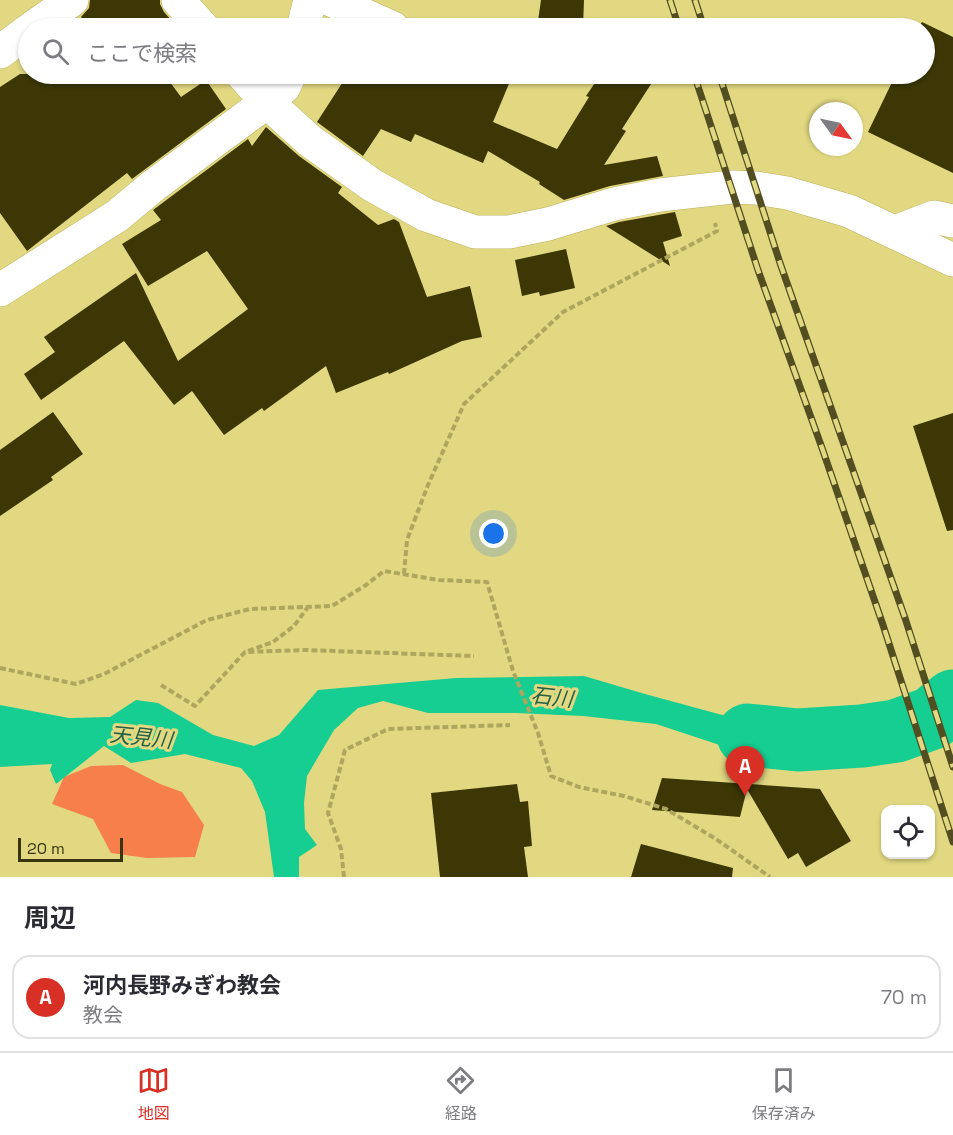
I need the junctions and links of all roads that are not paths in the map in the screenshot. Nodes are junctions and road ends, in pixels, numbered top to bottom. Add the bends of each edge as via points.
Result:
1 (72, 0) edge
2 (178, 0) edge
3 (310, 0) edge
4 (331, 0) edge
5 (47, 18) edge
6 (194, 18) edge
7 (306, 18) edge
8 (371, 18) edge
9 (18, 39) edge
10 (0, 52) edge
11 (251, 84) edge
12 (285, 84) edge
13 (267, 102) junction
14 (953, 221) edge
15 (895, 232) junction
16 (953, 260) edge
17 (4, 278) edge

1 - 5 street
2 - 6 street
3 - 7 street
4 - 8 street
9 - 10 street
11 - 13 street
12 - 13 street
13 - 15 street via 310,141 372,185 426,215 475,232 509,232 614,204 732,188 788,193 849,211
13 - 17 street via 117,216
14 - 15 street via 934,217
15 - 16 street

